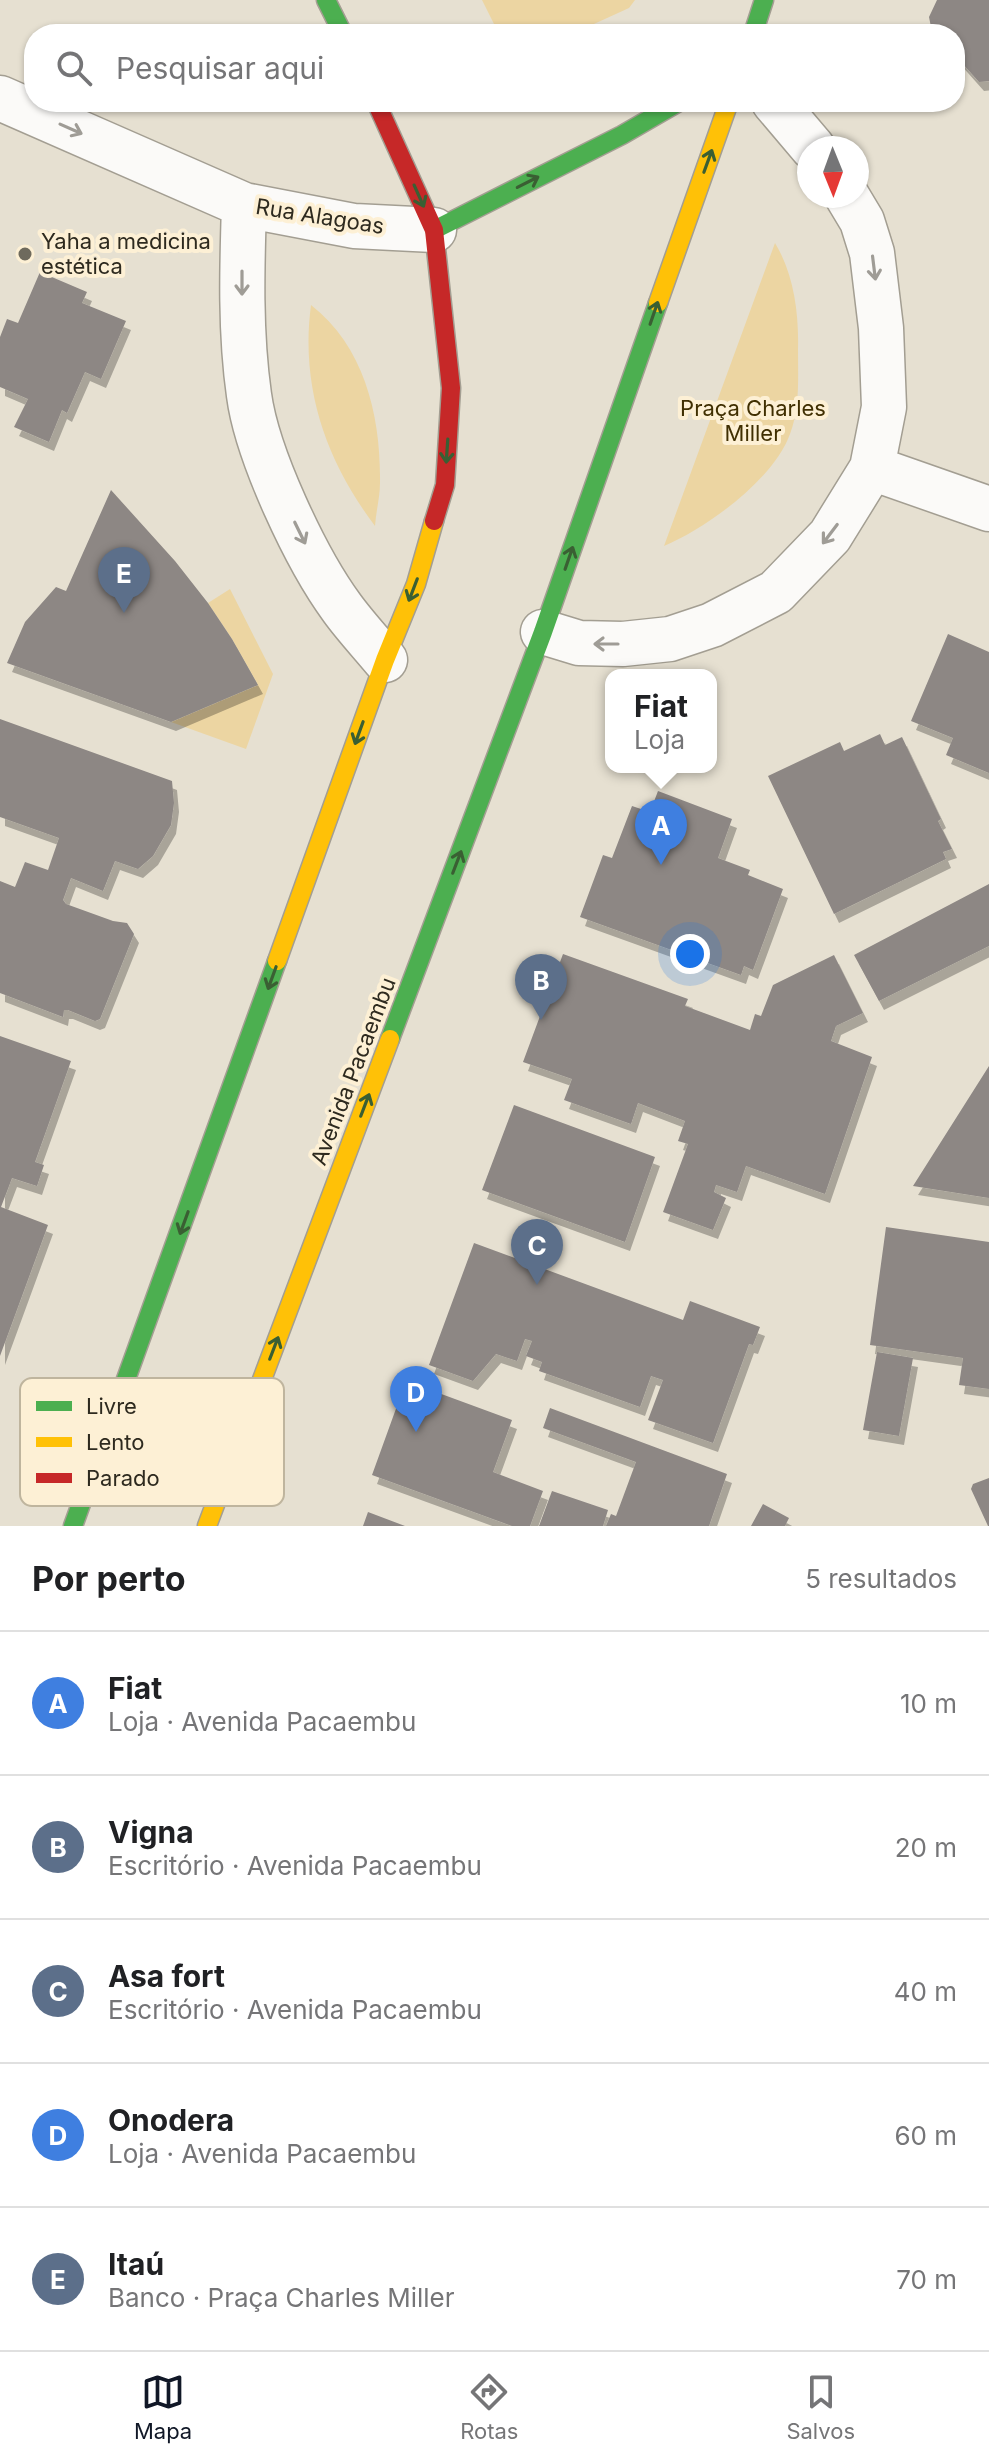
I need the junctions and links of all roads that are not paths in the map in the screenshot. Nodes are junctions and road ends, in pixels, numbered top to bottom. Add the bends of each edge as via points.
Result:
1 (326, 0) edge
2 (747, 0) edge
3 (764, 0) edge
4 (338, 24) edge
5 (746, 24) edge
6 (756, 24) edge
7 (0, 98) edge
8 (24, 109) edge
9 (32, 112) edge
10 (381, 112) edge
11 (662, 112) edge
12 (725, 112) edge
13 (782, 112) edge
14 (803, 136) edge
15 (244, 205) junction
16 (854, 208) edge
17 (434, 230) junction
18 (872, 468) junction
19 (989, 509) edge
20 (543, 632) junction
21 (385, 660) junction
22 (126, 1378) edge
23 (263, 1378) edge
24 (80, 1506) edge
25 (215, 1506) edge
26 (73, 1526) edge
27 (207, 1526) edge

1 - 4 main road
2 - 5 main road
3 - 6 main road
7 -> 8 street, Rua Alagoas
9 -> 15 street, Rua Alagoas
10 -> 17 main road
17 -> 11 main road, Rua Alagoas
20 -> 12 main road
13 - 14 street
15 - 17 street, Rua Alagoas via 354,226
15 -> 21 street via 243,331 249,397 261,443 316,566
16 -> 18 street via 872,253 881,328 884,407
17 -> 21 main road via 451,388 445,485 416,584
18 - 19 street
18 -> 20 street via 830,536 776,592 725,618 670,639 623,644 579,643
23 -> 20 main road, Avenida Pacaembu
21 -> 22 main road
24 -> 26 main road
27 -> 25 main road, Avenida Pacaembu

